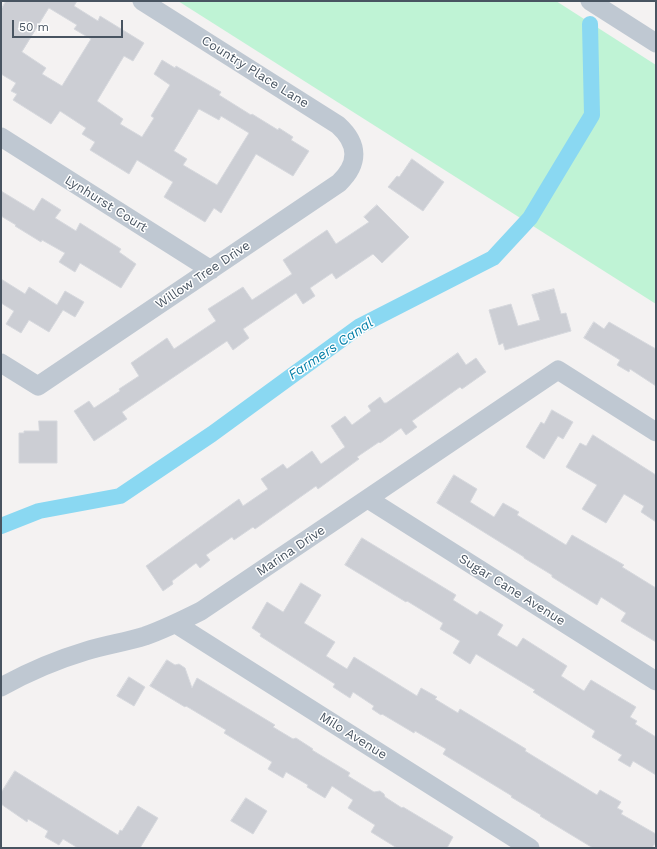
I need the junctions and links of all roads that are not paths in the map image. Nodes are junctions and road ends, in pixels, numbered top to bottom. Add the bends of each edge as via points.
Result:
1 (142, 1) edge
2 (590, 1) edge
3 (656, 43) edge
4 (1, 137) edge
5 (354, 154) joint
6 (211, 270) junction
7 (1, 362) edge
8 (656, 432) edge
9 (368, 499) junction
10 (176, 624) junction
11 (656, 681) edge
12 (1, 687) edge
13 (530, 848) edge

1 - 5 street, Country Place Lane via 338,125 347,133
2 - 3 street
4 - 6 street, Lynhurst Court
5 - 6 street, Willow Tree Drive via 353,164 339,183
6 - 7 street, Willow Tree Drive via 38,386
8 - 9 street, Marina Drive via 558,370
9 - 10 street, Marina Drive via 201,611
9 - 11 street, Sugar Cane Avenue
10 - 12 street, Marina Drive via 145,636 52,662
10 - 13 street, Milo Avenue

